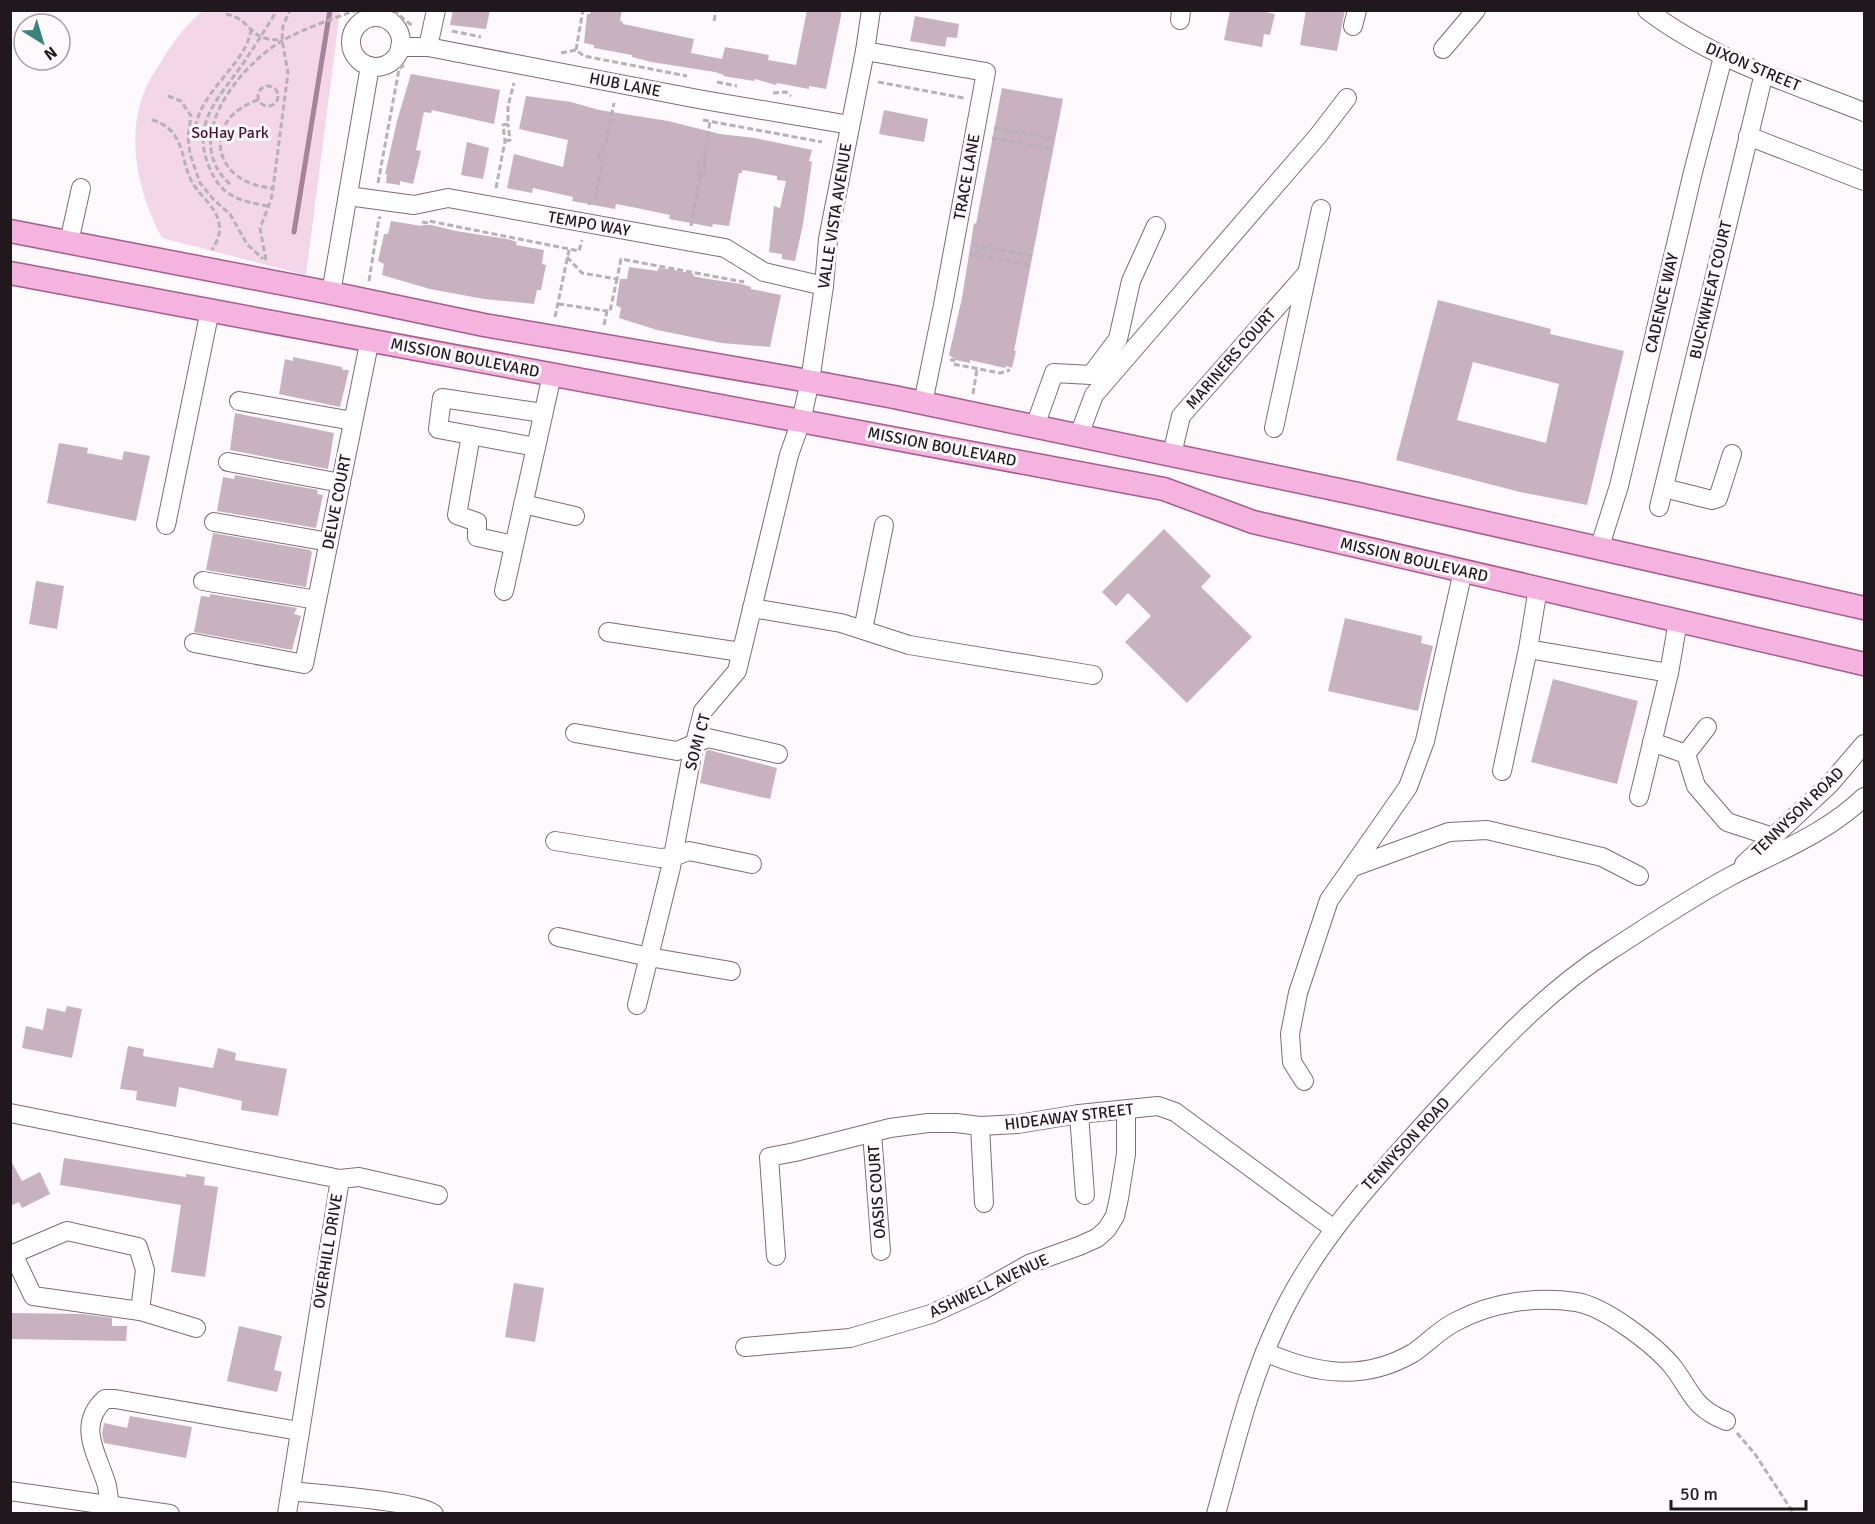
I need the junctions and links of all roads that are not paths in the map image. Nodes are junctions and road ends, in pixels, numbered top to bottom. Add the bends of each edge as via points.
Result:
1 (436, 10) edge
2 (871, 10) edge
3 (1476, 10) edge
4 (1647, 10) edge
5 (400, 47) junction
6 (428, 47) junction
7 (1443, 48) dead end
8 (865, 51) junction
9 (1723, 57) junction
10 (370, 66) junction
11 (1764, 73) junction
12 (1347, 98) dead end
13 (1864, 112) edge
14 (849, 125) junction
15 (1748, 136) junction
16 (1864, 181) edge
17 (81, 188) dead end
18 (348, 196) junction
19 (1321, 209) dead end
20 (1156, 226) dead end
21 (10, 231) edge
22 (69, 242) junction
23 (10, 273) edge
24 (1307, 273) junction
25 (824, 285) junction
26 (331, 293) junction
27 (210, 310) junction
28 (370, 339) junction
29 (552, 375) junction
30 (810, 381) junction
31 (239, 402) dead end
32 (923, 403) junction
33 (543, 412) junction
34 (353, 421) junction
35 (801, 421) junction
36 (1035, 426) junction
37 (1274, 428) dead end
38 (471, 435) junction
39 (1079, 435) junction
40 (536, 447) junction
41 (1172, 454) junction
42 (1732, 454) dead end
43 (228, 462) dead end
44 (340, 483) junction
45 (1664, 488) junction
46 (523, 504) junction
47 (1659, 507) dead end
48 (575, 516) dead end
49 (214, 522) dead end
50 (166, 525) dead end
51 (884, 525) dead end
52 (329, 542) junction
53 (514, 545) junction
54 (1599, 549) junction
55 (1463, 571) junction
56 (203, 581) dead end
57 (1538, 588) junction
58 (504, 591) dead end
59 (317, 600) junction
60 (752, 608) junction
61 (1864, 608) edge
62 (1678, 621) junction
63 (863, 630) junction
64 (608, 632) dead end
65 (194, 643) dead end
66 (1528, 649) junction
67 (741, 652) junction
68 (1864, 664) edge
69 (1668, 673) junction
70 (1093, 675) dead end
71 (1707, 727) dead end
72 (575, 733) dead end
73 (1652, 742) junction
74 (1864, 744) edge
75 (695, 745) junction
76 (778, 753) dead end
77 (1686, 754) junction
78 (1502, 771) dead end
79 (1639, 797) dead end
80 (1864, 797) edge
81 (1773, 837) junction
82 (555, 841) dead end
83 (673, 856) junction
84 (752, 864) dead end
85 (1353, 867) junction
86 (1640, 876) dead end
87 (1730, 877) junction
88 (558, 937) dead end
89 (649, 957) junction
90 (732, 971) dead end
91 (637, 1005) dead end
92 (1304, 1081) dead end
93 (1126, 1110) junction
94 (10, 1113) edge
95 (1079, 1114) junction
96 (980, 1126) junction
97 (872, 1133) junction
98 (340, 1179) junction
99 (438, 1195) dead end
100 (1085, 1195) dead end
101 (984, 1203) dead end
102 (1334, 1229) junction
103 (881, 1251) dead end
104 (12, 1255) edge
105 (776, 1256) dead end
106 (140, 1311) junction
107 (196, 1328) dead end
108 (745, 1347) dead end
109 (1265, 1352) junction
110 (1726, 1421) road end
111 (299, 1431) junction
112 (10, 1491) edge
113 (291, 1491) junction
114 (110, 1505) junction
115 (170, 1514) edge
116 (287, 1514) edge
117 (434, 1514) edge
118 (1216, 1514) edge

1 - 6 street
2 - 8 street, VALLE VISTA AVENUE
3 - 7 street
4 - 9 street, DIXON STREET
5 - 6 street, HUB LANE
5 - 10 street via 391,61
5 - 10 street via 400,34 390,21 382,17 362,21 352,33 351,46 358,60
6 - 14 street, HUB LANE
8 - 14 street, VALLE VISTA AVENUE
8 - 32 street, TRACE LANE via 986,72
9 - 11 street, DIXON STREET
9 - 54 street, CADENCE WAY via 1619,486
10 - 18 street
11 - 13 street, DIXON STREET
11 - 15 street, BUCKWHEAT COURT
12 - 39 street via 1094,395
14 - 25 street, VALLE VISTA AVENUE via 828,239
15 - 16 street
15 - 45 street, BUCKWHEAT COURT
17 - 22 street
18 - 25 street, TEMPO WAY via 414,205 447,198 725,248 764,272
18 - 26 street
19 - 24 street, MARINERS COURT
20 - 36 street via 1131,281 1118,339 1091,375 1054,373
21 - 22 main road
22 - 26 main road
23 - 27 main road, MISSION BOULEVARD
24 - 37 street, MARINERS COURT
24 - 41 street, MARINERS COURT via 1181,416
25 - 30 street, VALLE VISTA AVENUE
26 - 30 main road via 484,325
27 - 28 main road, MISSION BOULEVARD
27 - 50 street
28 - 29 main road, MISSION BOULEVARD
28 - 34 street, DELVE COURT
29 - 33 street
29 - 35 main road, MISSION BOULEVARD
30 - 32 main road
30 - 35 street, VALLE VISTA AVENUE
31 - 34 street
32 - 36 main road
33 - 38 street via 442,398 438,429
33 - 40 street
34 - 44 street, DELVE COURT
35 - 55 main road, MISSION BOULEVARD via 1164,489 1253,522
35 - 60 street, SOMI CT
36 - 39 main road
38 - 40 street
38 - 53 street via 457,515 477,522 477,537
39 - 41 main road
40 - 46 street
41 - 54 main road
42 - 45 street via 1718,498 1712,500
43 - 44 street
44 - 52 street, DELVE COURT
45 - 47 street, BUCKWHEAT COURT
46 - 48 street
46 - 53 street
49 - 52 street
51 - 63 street
52 - 59 street, DELVE COURT
53 - 58 street
54 - 61 main road
55 - 57 main road, MISSION BOULEVARD
55 - 85 street via 1425,741 1408,787
56 - 59 street
57 - 62 main road, MISSION BOULEVARD
57 - 66 street
59 - 65 street, DELVE COURT via 304,664
60 - 63 street via 841,622
60 - 67 street, SOMI CT
62 - 68 main road, MISSION BOULEVARD
62 - 69 street
63 - 70 street via 909,645
64 - 67 street
66 - 69 street
66 - 78 street
67 - 75 street, SOMI CT via 736,671 704,711
69 - 73 street
71 - 77 street
72 - 75 street via 677,751
73 - 77 street
73 - 79 street
74 - 81 street, TENNYSON ROAD via 1829,785
75 - 76 street via 708,738
75 - 83 street, SOMI CT
77 - 81 street via 1695,786 1727,822
80 - 87 street, TENNYSON ROAD via 1824,827
81 - 87 street, TENNYSON ROAD
82 - 83 street via 660,858
83 - 84 street via 689,851
83 - 89 street, SOMI CT
85 - 86 street via 1449,832 1487,830 1602,857
85 - 92 street via 1329,900 1298,993 1290,1043 1292,1062
87 - 102 street, TENNYSON ROAD via 1587,966 1517,1024 1361,1194
88 - 89 street
89 - 90 street
89 - 91 street, SOMI CT
93 - 95 street, HIDEAWAY STREET
93 - 102 street, HIDEAWAY STREET via 1158,1106 1175,1112
93 - 108 street, ASHWELL AVENUE via 1125,1154 1115,1216 1097,1238 1029,1264 931,1314 850,1338
94 - 98 street, OVERHILL DRIVE
95 - 96 street, HIDEAWAY STREET
95 - 100 street
96 - 97 street, HIDEAWAY STREET via 928,1123
96 - 101 street
97 - 103 street, OASIS COURT
97 - 105 street, HIDEAWAY STREET via 769,1157
98 - 99 street via 359,1177
98 - 111 street, OVERHILL DRIVE
102 - 109 street, TENNYSON ROAD via 1292,1296
104 - 106 street via 33,1296
104 - 106 street via 67,1231 138,1247 145,1270
106 - 107 street
109 - 110 street via 1306,1368 1357,1372 1402,1358 1456,1321 1488,1308 1534,1300 1579,1303 1614,1319 1653,1348 1673,1368 1699,1405
109 - 118 street, TENNYSON ROAD
111 - 113 street, OVERHILL DRIVE
111 - 114 street via 105,1399 94,1412 90,1438
112 - 114 street
113 - 116 street, OVERHILL DRIVE
113 - 117 street via 396,1503 429,1509
114 - 115 street

